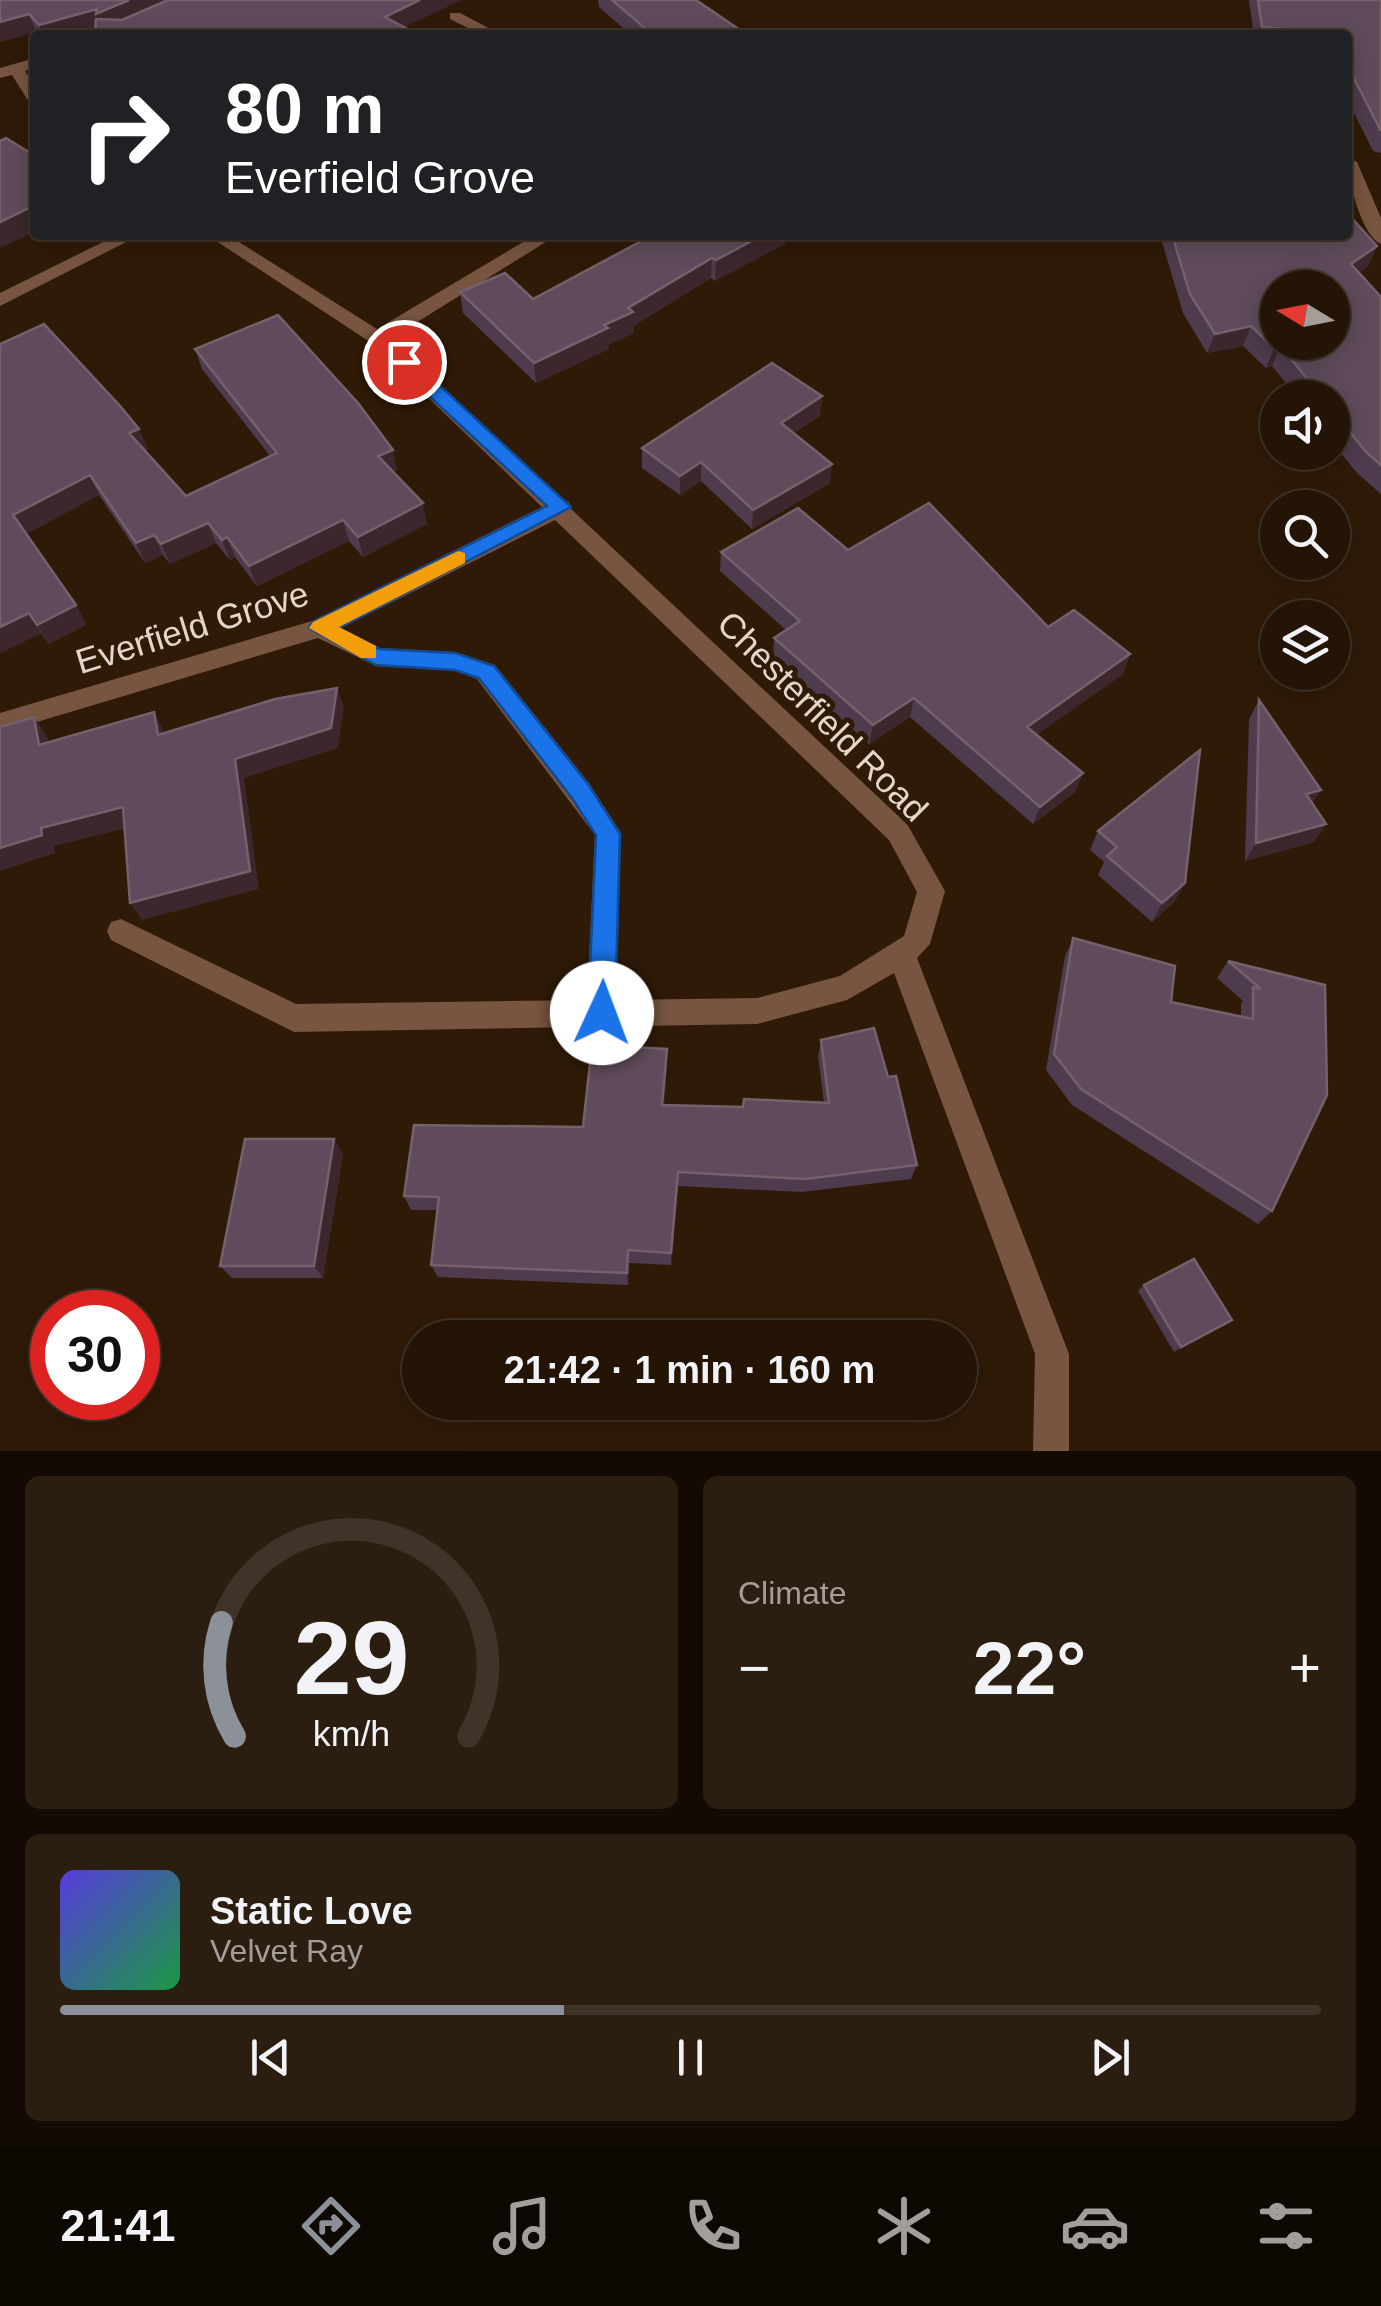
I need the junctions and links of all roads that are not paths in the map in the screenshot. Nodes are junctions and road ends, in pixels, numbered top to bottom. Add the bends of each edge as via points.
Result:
1 (456, 16) dead end
2 (484, 30) edge
3 (8, 72) edge
4 (30, 94) edge
5 (1352, 171) edge
6 (1381, 239) edge
7 (122, 240) edge
8 (224, 240) edge
9 (540, 240) edge
10 (0, 300) edge
11 (377, 338) junction
12 (561, 507) junction
13 (320, 628) junction
14 (0, 723) edge
15 (121, 931) dead end
16 (900, 953) junction
17 (602, 1013) junction
18 (1051, 1451) edge

1 - 2 street
3 - 4 street
5 - 6 street
7 - 10 street
8 - 11 street, Chesterfield Road
9 - 11 street
11 - 12 street, Chesterfield Road
12 - 13 street, Everfield Grove
12 - 16 street, Chesterfield Road via 898,832 931,891 916,944
13 - 14 street, Everfield Grove
13 - 17 street via 376,657 455,661 486,672 580,791 608,834
15 - 17 street, Chesterfield Road via 294,1018
16 - 17 street, Chesterfield Road via 847,987 756,1011
16 - 18 street via 1052,1354

